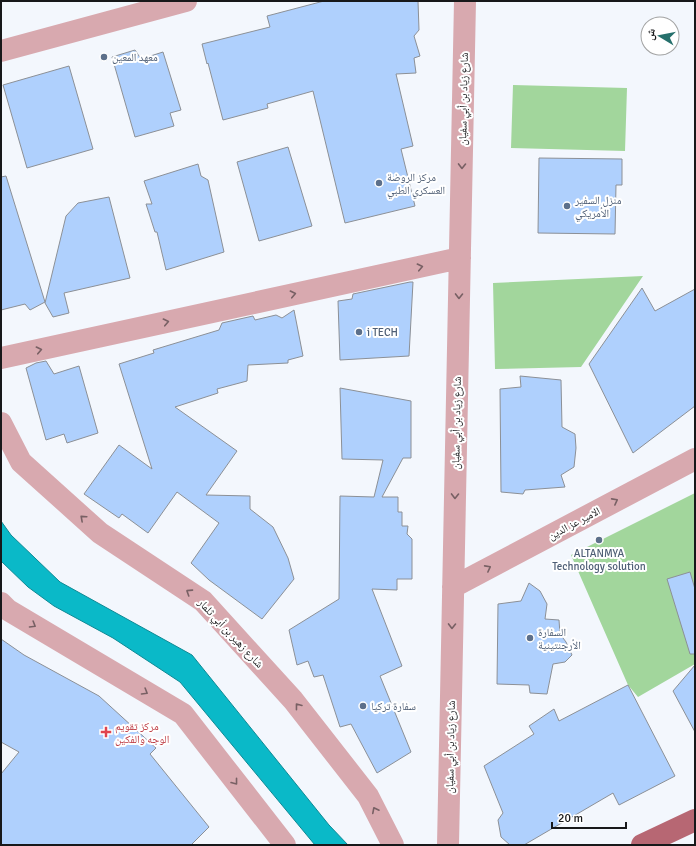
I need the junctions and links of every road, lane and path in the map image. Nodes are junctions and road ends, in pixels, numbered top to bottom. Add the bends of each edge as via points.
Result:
1 (186, 1) edge
2 (465, 1) edge
3 (1, 51) edge
4 (460, 258) junction
5 (1, 358) edge
6 (1, 423) edge
7 (695, 459) edge
8 (453, 587) junction
9 (1, 603) edge
10 (695, 820) edge
11 (285, 845) edge
12 (393, 845) edge
13 (448, 845) edge
14 (642, 845) edge

1 - 3 street
2 -> 4 street, شارع زياد بن أبي سفيان
5 -> 4 street
4 -> 8 street, شارع زياد بن أبي سفيان
12 -> 6 street, شارع زهير بن أبي ثلمار via 368,796 293,700 203,601 100,533 21,462
8 -> 7 street, الامير عز الدين
8 -> 13 street, شارع زياد بن أبي سفيان
9 -> 11 street via 8,610 183,714
10 - 14 main road

